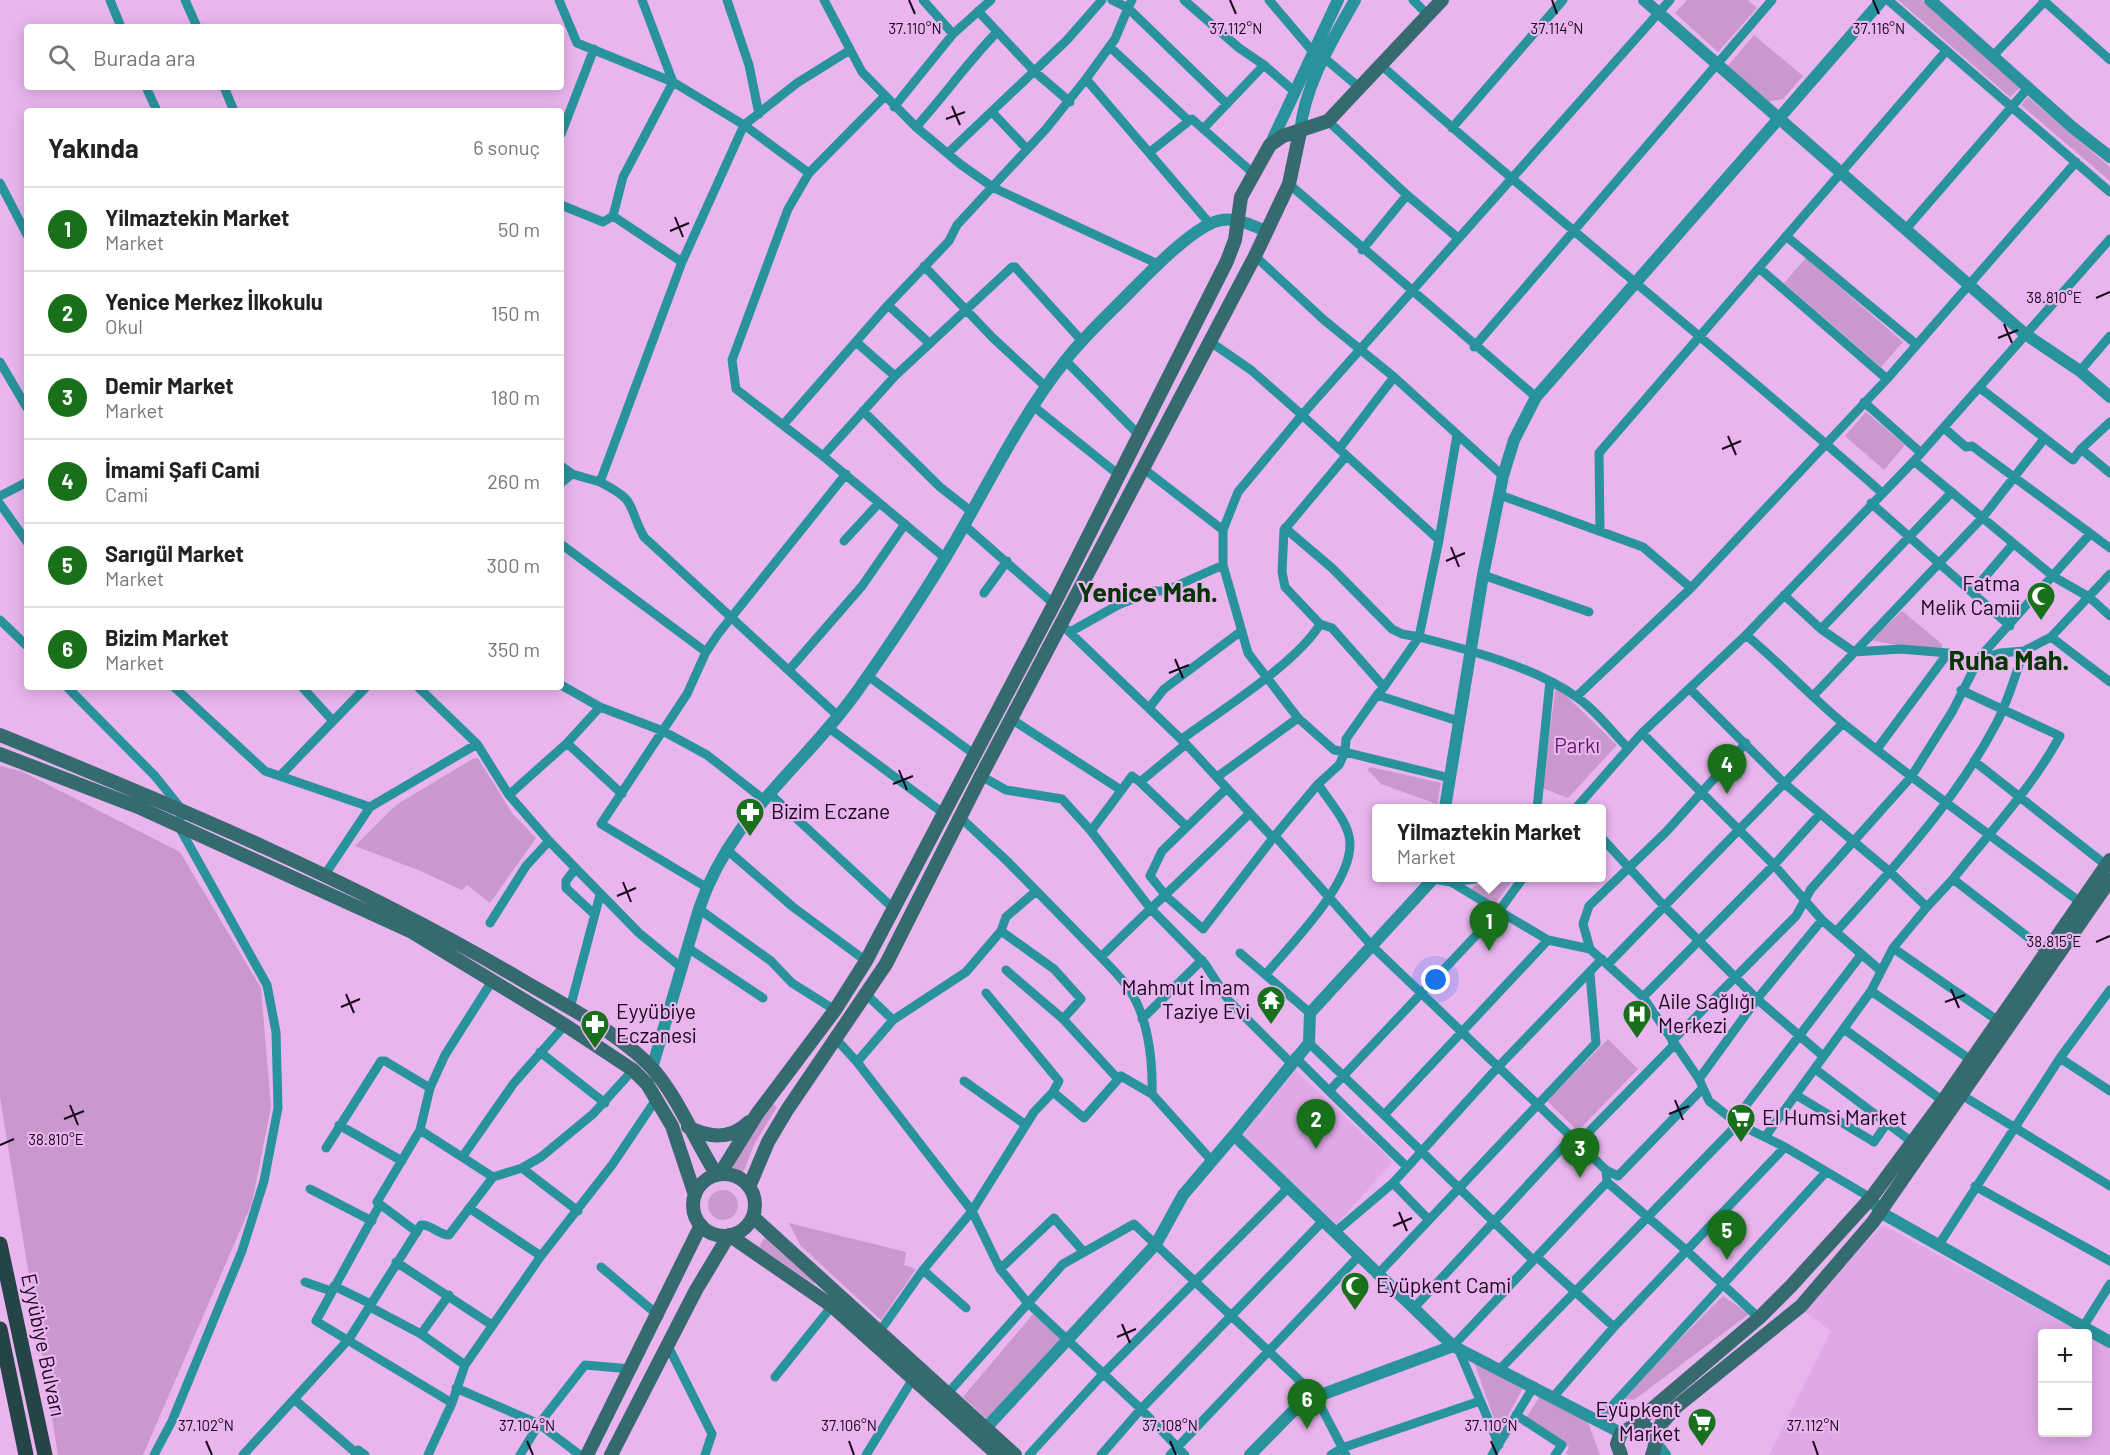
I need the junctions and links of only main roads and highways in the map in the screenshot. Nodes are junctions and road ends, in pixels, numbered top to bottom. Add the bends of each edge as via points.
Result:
1 (1442, 0) edge
2 (1300, 132) junction
3 (0, 735) edge
4 (0, 754) edge
5 (181, 818) junction
6 (2108, 863) edge
7 (2110, 879) edge
8 (757, 1114) junction
9 (688, 1127) junction
10 (719, 1175) junction
11 (749, 1187) junction
12 (695, 1195) junction
13 (753, 1217) junction
14 (701, 1225) junction
15 (729, 1235) junction
16 (0, 1244) edge
17 (0, 1329) edge
18 (1637, 1425) junction
19 (1654, 1445) edge
20 (1618, 1447) edge
21 (26, 1455) edge
22 (45, 1455) edge
23 (587, 1455) edge
24 (611, 1455) edge
25 (998, 1455) edge
26 (1015, 1455) edge

1 - 2 main road via 1328,121
2 - 8 main road via 1283,136 1270,145 1241,197 1235,240 1227,261 1054,604 867,961
2 - 11 main road via 1289,184 1255,256 1113,522 1065,628 1011,719 867,995 768,1142
3 - 5 main road
4 - 5 main road
5 - 9 main road via 324,876 464,945 570,1008 637,1053 652,1068
5 - 12 main road via 412,933 633,1070 657,1098 672,1126
6 - 18 main road via 1871,1198 1759,1318
7 - 19 main road via 1880,1212 1801,1306 1676,1407 1661,1424
8 - 9 main road via 743,1128 725,1136
8 - 10 main road
9 - 10 main road
10 - 11 main road via 736,1176
10 - 12 main road via 704,1182
11 - 13 main road via 755,1204
12 - 14 main road via 694,1208
13 - 15 main road via 743,1229
13 - 26 main road
14 - 15 main road via 711,1232
14 - 23 main road
15 - 24 main road via 667,1344
15 - 25 main road via 832,1306
16 - 22 highway, Eyyübiye Bulvarı
17 - 21 highway, Eyyübiye Bulvarı
18 - 19 main road via 1648,1428
18 - 20 main road

